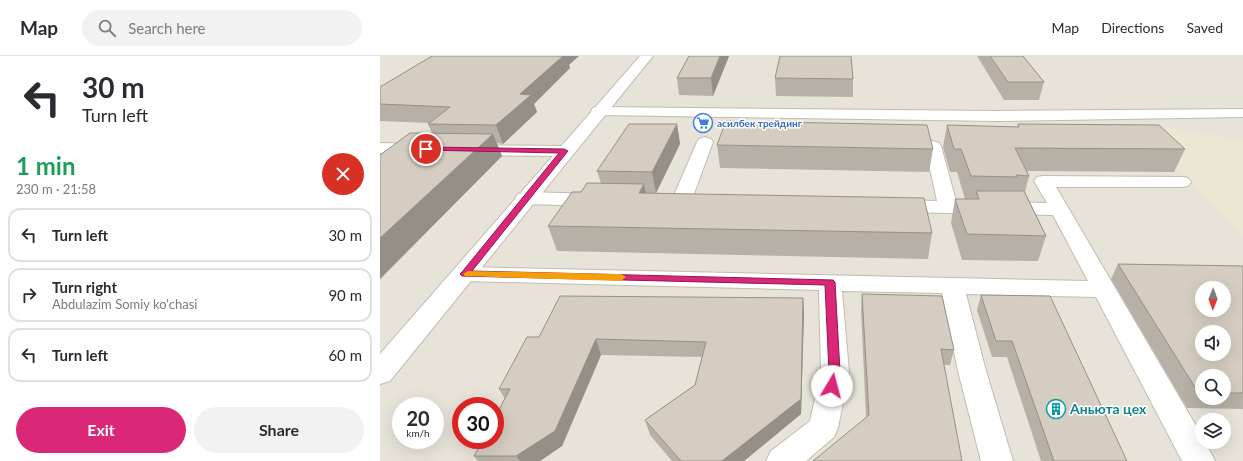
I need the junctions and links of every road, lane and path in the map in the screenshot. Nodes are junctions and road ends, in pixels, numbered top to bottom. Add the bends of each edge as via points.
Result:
1 (647, 56) edge
2 (598, 111) junction
3 (1243, 113) edge
4 (705, 142) dead end
5 (932, 146) edge
6 (380, 148) edge
7 (434, 149) edge
8 (457, 149) edge
9 (564, 151) junction
10 (1182, 182) dead end
11 (525, 198) junction
12 (611, 200) edge
13 (681, 202) edge
14 (877, 206) edge
15 (948, 208) junction
16 (1060, 210) junction
17 (465, 274) junction
18 (830, 282) junction
19 (952, 285) junction
20 (1104, 288) junction
21 (380, 373) edge
22 (782, 461) edge
23 (997, 461) edge
24 (1199, 461) edge

1 - 2 street
2 - 3 street via 996,116
2 - 9 street
4 - 13 street
5 - 15 street
6 - 7 street
8 - 9 street
9 - 11 street
10 - 16 street via 1043,181
11 - 12 street
11 - 17 street
14 - 15 street
15 - 16 street
16 - 20 street
17 - 18 street
17 - 21 street
18 - 19 street
18 - 22 street via 835,372 823,428
19 - 20 street
19 - 23 street
20 - 24 street

